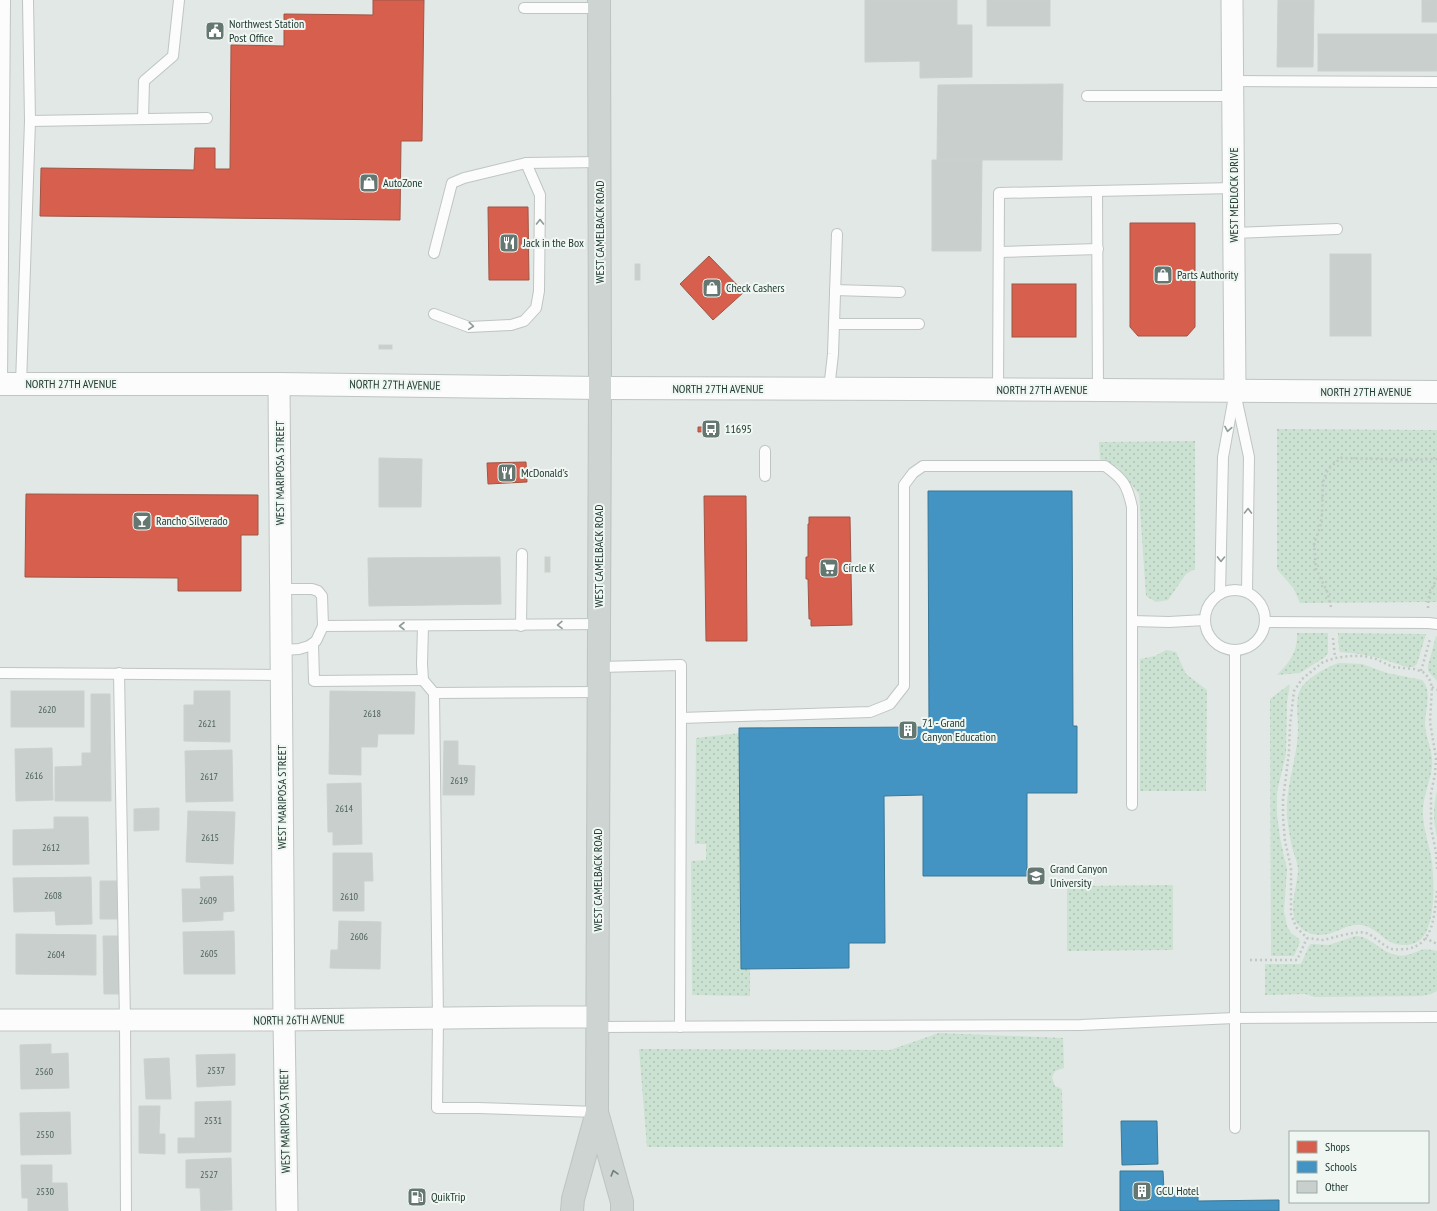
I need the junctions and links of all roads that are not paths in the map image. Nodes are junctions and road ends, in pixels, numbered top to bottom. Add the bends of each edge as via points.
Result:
1 (4, 0) edge
2 (28, 0) edge
3 (178, 0) edge
4 (1232, 0) edge
5 (599, 4) edge
6 (524, 8) dead end
7 (1437, 82) edge
8 (1233, 89) junction
9 (1087, 96) dead end
10 (207, 118) dead end
11 (143, 119) junction
12 (30, 121) junction
13 (600, 162) junction
14 (526, 163) junction
15 (1234, 188) junction
16 (1097, 191) junction
17 (1337, 229) dead end
18 (1234, 233) junction
19 (837, 234) dead end
20 (1098, 249) junction
21 (434, 252) dead end
22 (999, 252) junction
23 (835, 290) junction
24 (900, 292) dead end
25 (434, 314) dead end
26 (834, 324) junction
27 (919, 324) dead end
28 (7, 384) edge
29 (279, 384) junction
30 (600, 388) junction
31 (829, 389) junction
32 (998, 390) junction
33 (1098, 390) junction
34 (1235, 391) junction
35 (1437, 392) edge
36 (765, 451) dead end
37 (765, 476) dead end
38 (522, 554) dead end
39 (280, 589) junction
40 (1247, 592) junction
41 (1220, 594) junction
42 (1205, 620) junction
43 (1132, 621) junction
44 (1266, 622) junction
45 (599, 624) junction
46 (1437, 624) edge
47 (323, 626) junction
48 (423, 626) junction
49 (521, 626) junction
50 (313, 644) junction
51 (281, 650) junction
52 (1235, 651) junction
53 (599, 668) junction
54 (0, 673) edge
55 (119, 673) junction
56 (281, 675) junction
57 (423, 680) junction
58 (599, 692) junction
59 (434, 693) junction
60 (681, 718) junction
61 (1132, 805) dead end
62 (1437, 1017) edge
63 (438, 1018) junction
64 (1234, 1018) junction
65 (0, 1020) edge
66 (284, 1020) junction
67 (125, 1021) junction
68 (597, 1022) junction
69 (680, 1027) junction
70 (597, 1112) junction
71 (1235, 1128) dead end
72 (126, 1211) edge
73 (287, 1211) edge
74 (572, 1211) edge
75 (622, 1211) edge

1 - 28 lane
2 - 12 lane
3 - 11 lane via 173,56 144,81
4 - 8 street, WEST MEDLOCK DRIVE
5 - 6 lane
5 - 13 main road, WEST CAMELBACK ROAD
7 - 8 lane
8 - 9 lane
8 - 15 street, WEST MEDLOCK DRIVE
10 - 11 lane
11 - 12 lane
12 - 28 lane
13 - 14 lane
13 - 30 main road, WEST CAMELBACK ROAD
14 - 21 lane via 452,183
25 -> 14 lane via 469,327 511,325 524,321 536,308 539,291 540,195
15 - 16 lane
15 - 18 street, WEST MEDLOCK DRIVE
16 - 20 lane
16 - 22 lane via 999,193
17 - 18 lane
18 - 34 street, WEST MEDLOCK DRIVE
19 - 23 lane
20 - 22 lane
20 - 33 lane
22 - 32 lane
23 - 24 lane
23 - 26 lane
26 - 27 lane
26 - 31 lane
28 - 29 main road, NORTH 27TH AVENUE
29 - 30 main road, NORTH 27TH AVENUE
29 - 39 street, WEST MARIPOSA STREET
30 - 31 main road, NORTH 27TH AVENUE
30 - 45 main road, WEST CAMELBACK ROAD
31 - 32 main road, NORTH 27TH AVENUE
32 - 33 main road, NORTH 27TH AVENUE
33 - 34 main road, NORTH 27TH AVENUE
34 - 35 main road, NORTH 27TH AVENUE
40 -> 34 lane via 1249,457
34 -> 41 lane via 1223,457
36 - 37 lane
38 - 49 lane
39 - 47 lane via 318,591 322,596
39 - 51 street, WEST MARIPOSA STREET
40 - 41 lane via 1238,589
40 - 44 lane via 1261,604
41 - 42 lane via 1207,608
42 - 43 lane
42 - 52 lane via 1209,637 1225,649
43 - 60 lane via 1132,507 1128,489 1119,476 1105,466 923,466 913,473 904,485 904,686 890,704 870,712
43 - 61 lane
44 - 46 lane
44 - 52 lane via 1264,631 1252,646
45 -> 49 lane
45 - 53 main road, WEST CAMELBACK ROAD
48 -> 47 lane
47 - 50 lane
48 - 49 lane
48 - 57 lane
50 - 51 lane via 299,649
50 - 57 lane via 314,681
51 - 56 street, WEST MARIPOSA STREET
52 - 64 lane
53 - 58 main road, WEST CAMELBACK ROAD
53 - 60 lane via 681,665
54 - 55 lane
55 - 56 lane
55 - 67 lane
56 - 66 street, WEST MARIPOSA STREET
57 - 59 lane
58 - 59 lane
58 - 68 main road, WEST CAMELBACK ROAD
59 - 63 lane
60 - 69 lane
62 - 64 lane
63 - 66 street, NORTH 26TH AVENUE
63 - 68 street, NORTH 26TH AVENUE
63 - 70 lane via 438,1108
64 - 69 lane via 1081,1025
64 - 71 lane
65 - 67 street, NORTH 26TH AVENUE
66 - 67 street, NORTH 26TH AVENUE
66 - 73 street, WEST MARIPOSA STREET
67 - 72 lane
68 - 69 lane
68 - 70 main road, WEST CAMELBACK ROAD
70 - 74 main road, WEST CAMELBACK ROAD
75 -> 70 main road, WEST CAMELBACK ROAD via 622,1202

